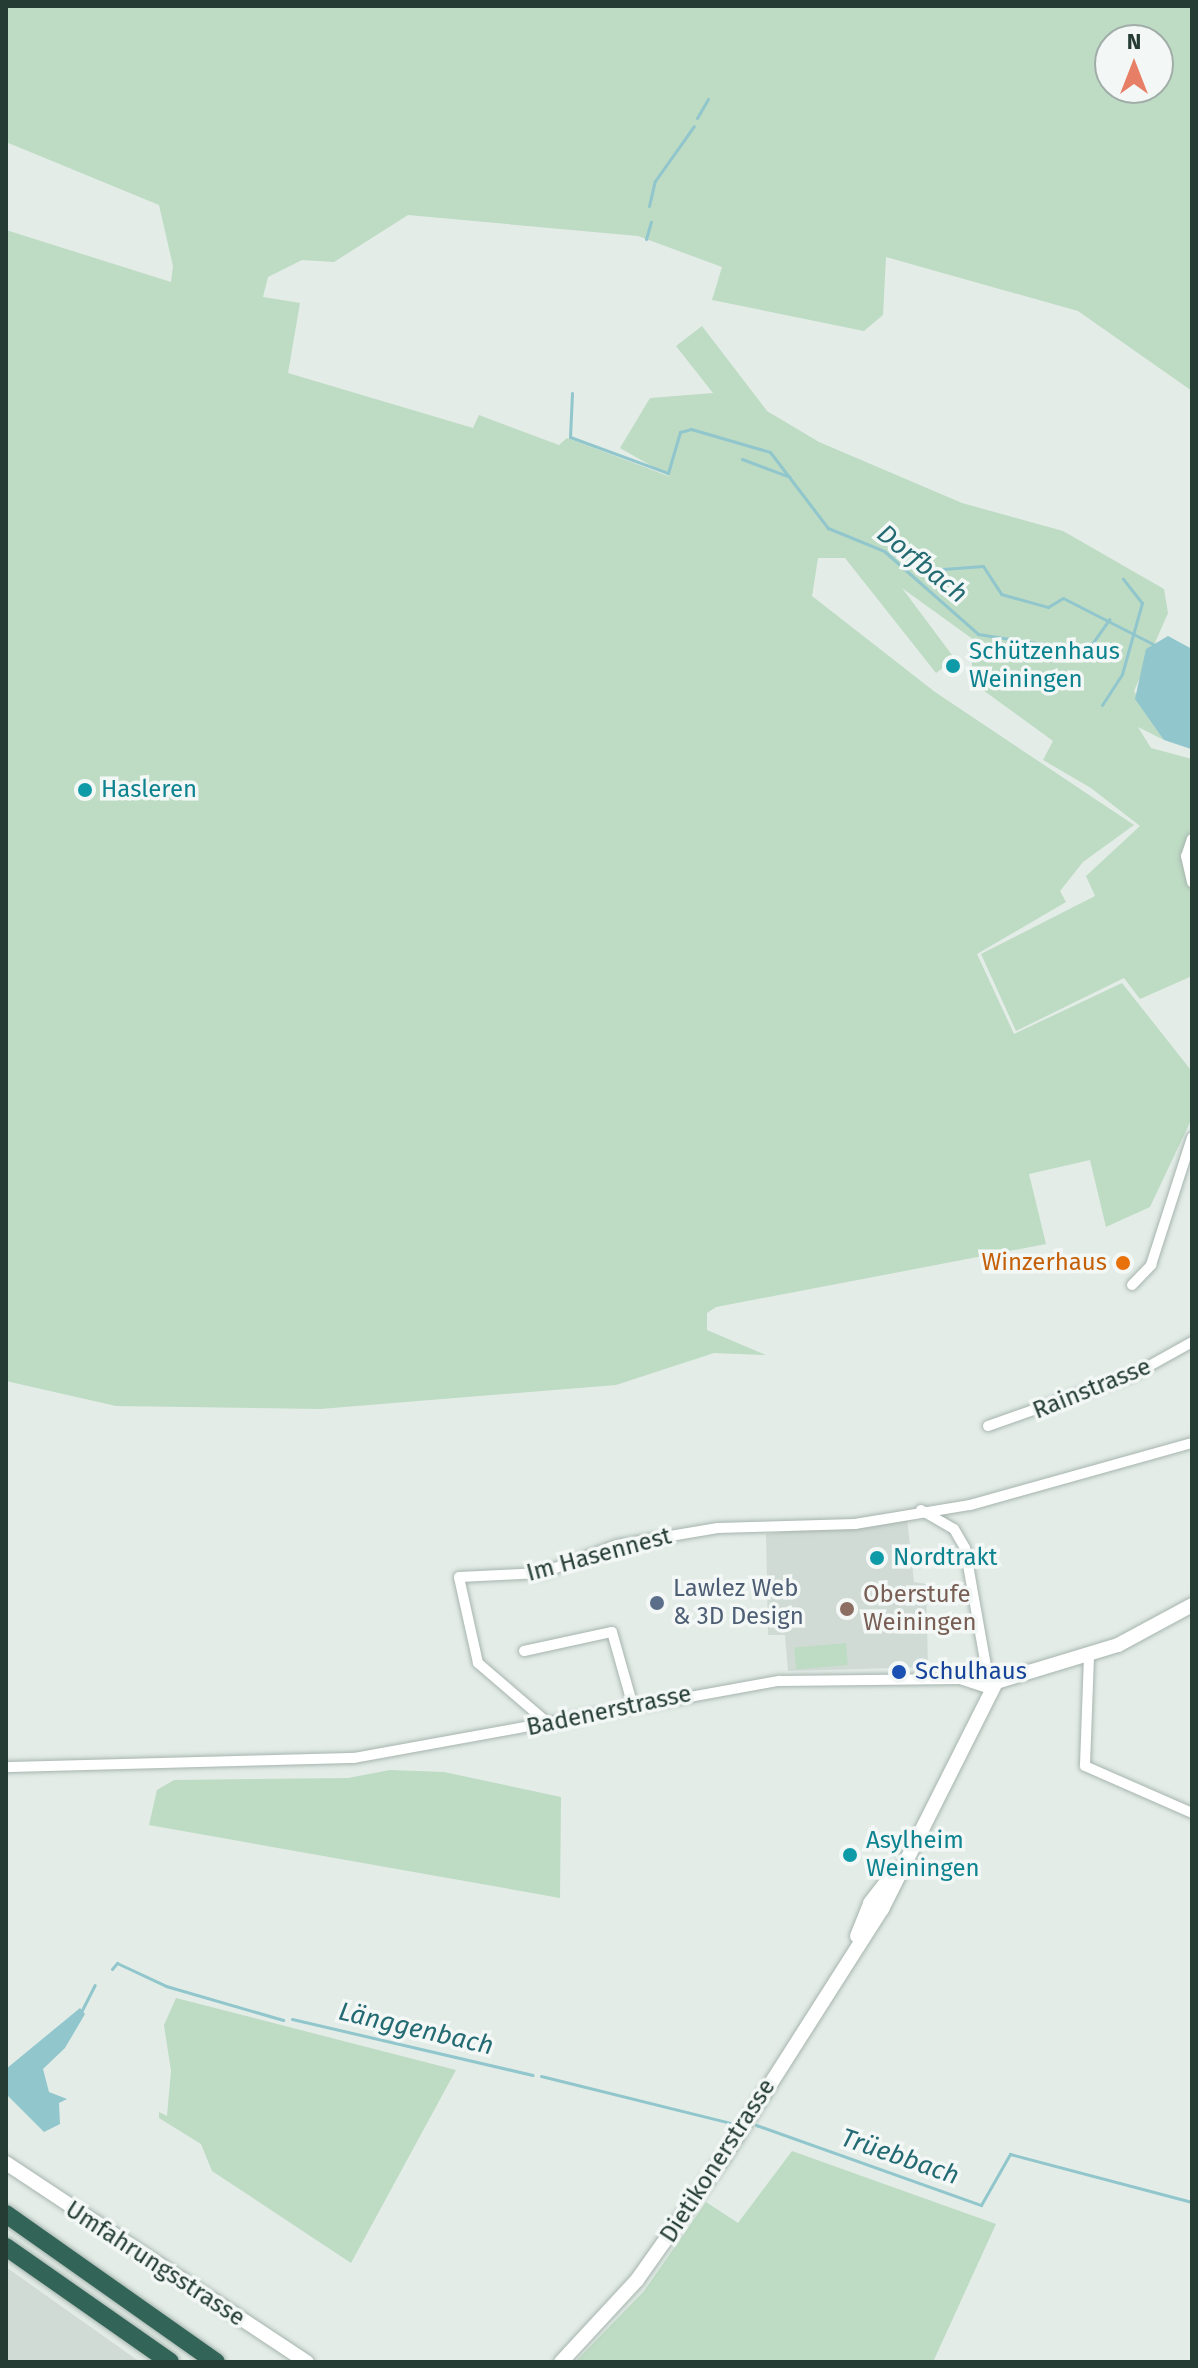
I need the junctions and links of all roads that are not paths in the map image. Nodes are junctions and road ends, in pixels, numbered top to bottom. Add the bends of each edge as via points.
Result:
1 (1192, 839) edge
2 (1192, 882) edge
3 (1192, 1137) edge
4 (1132, 1285) dead end
5 (1192, 1342) edge
6 (988, 1426) dead end
7 (1192, 1443) edge
8 (921, 1510) junction
9 (1192, 1605) edge
10 (524, 1651) dead end
11 (1089, 1656) junction
12 (990, 1689) junction
13 (633, 1706) junction
14 (549, 1724) junction
15 (6, 1767) edge
16 (1192, 1813) edge
17 (6, 2163) edge
18 (6, 2214) edge
19 (6, 2247) edge
20 (170, 2362) edge
21 (216, 2362) edge
22 (307, 2362) edge
23 (561, 2362) edge

1 - 2 street via 1186,856
3 - 4 street via 1151,1265
5 - 6 street, Rainstrasse via 1133,1375
7 - 8 street via 997,1500
8 - 12 street via 954,1529 965,1548
8 - 14 street, Im Hasennest via 830,1526 708,1529 617,1545 542,1573 459,1577 478,1663
9 - 11 street
10 - 13 street via 612,1632
11 - 12 street via 1007,1674
11 - 16 street via 1085,1766
12 - 13 street, Badenerstrasse via 960,1679 779,1681
12 - 23 street, Dietikonerstrasse via 882,1909 854,1944 681,2221
13 - 14 street, Badenerstrasse
14 - 15 street, Badenerstrasse via 354,1758
17 - 22 street, Umfahrungsstrasse
18 - 21 highway
19 - 20 highway

